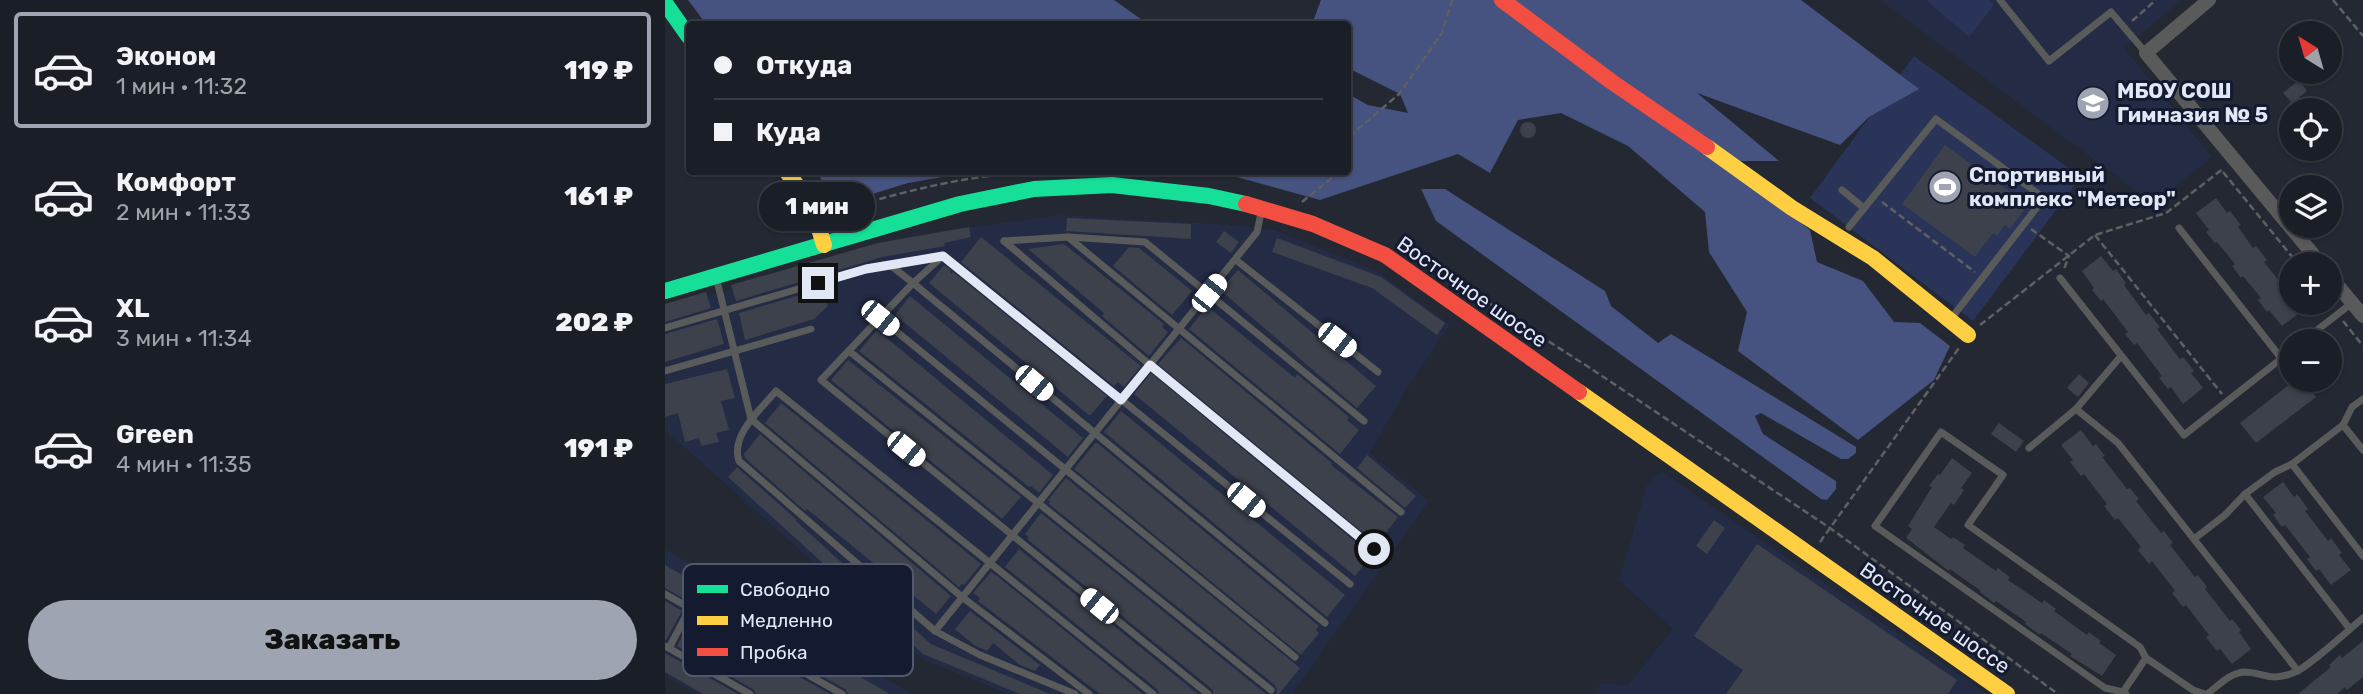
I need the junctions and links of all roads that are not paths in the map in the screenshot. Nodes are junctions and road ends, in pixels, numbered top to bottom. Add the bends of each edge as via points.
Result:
1 (1502, 0) edge
2 (2000, 0) edge
3 (2209, 0) edge
4 (665, 4) edge
5 (686, 33) edge
6 (2146, 53) junction
7 (789, 175) edge
8 (1842, 190) dead end
9 (1262, 207) junction
10 (1864, 208) junction
11 (1849, 227) dead end
12 (2179, 228) dead end
13 (1068, 237) junction
14 (824, 245) junction
15 (2311, 252) edge
16 (943, 256) junction
17 (1236, 260) junction
18 (890, 265) junction
19 (716, 276) junction
20 (2060, 278) road end
21 (913, 283) junction
22 (2342, 290) edge
23 (665, 291) edge
24 (1209, 293) junction
25 (2352, 302) junction
26 (724, 310) junction
27 (2363, 316) edge
28 (880, 318) junction
29 (1950, 320) junction
30 (665, 328) edge
31 (811, 329) dead end
32 (1179, 329) junction
33 (2319, 329) edge
34 (1968, 335) road end
35 (734, 351) junction
36 (849, 351) junction
37 (2279, 355) edge
38 (2121, 356) junction
39 (2279, 360) edge
40 (1150, 365) junction
41 (665, 371) edge
42 (1378, 372) dead end
43 (2363, 398) edge
44 (1121, 400) junction
45 (2076, 409) junction
46 (751, 419) junction
47 (1364, 421) dead end
48 (2343, 425) junction
49 (1095, 433) junction
50 (2029, 449) dead end
51 (2363, 450) edge
52 (2292, 464) junction
53 (1065, 470) junction
54 (2245, 494) junction
55 (1038, 503) junction
56 (1401, 512) dead end
57 (1012, 535) junction
58 (2194, 539) junction
59 (1374, 549) dead end
60 (2363, 556) edge
61 (990, 563) junction
62 (858, 564) edge
63 (1350, 584) dead end
64 (665, 594) edge
65 (962, 597) junction
66 (683, 604) edge
67 (913, 612) edge
68 (2363, 618) edge
69 (683, 620) edge
70 (1325, 622) dead end
71 (2350, 629) junction
72 (935, 631) junction
73 (667, 647) edge
74 (683, 656) edge
75 (1295, 657) dead end
76 (2146, 658) junction
77 (1057, 669) junction
78 (2298, 671) junction
79 (718, 676) edge
80 (810, 676) edge
81 (1047, 682) junction
82 (1271, 690) dead end
83 (2125, 693) edge
84 (750, 694) edge
85 (842, 694) edge
86 (1075, 694) edge
87 (1089, 694) edge
88 (1153, 694) edge
89 (1208, 694) edge
90 (2007, 694) edge
91 (2206, 694) edge

1 - 29 main road via 1792,208 1873,258
2 - 6 lane via 2049,61 2111,12
3 - 6 street
4 - 5 main road
6 - 15 street
7 - 14 main road via 812,206
8 - 10 lane
9 - 14 main road, Восточное шоссе via 1112,185 1034,189 960,204
9 - 17 lane via 1257,232
9 - 90 main road, Восточное шоссе via 1385,256
10 - 11 lane
10 - 29 lane via 1936,119 2044,198
12 - 37 lane
13 - 24 lane via 1145,242
13 - 32 lane
13 - 40 lane via 1005,241
14 - 19 main road, Восточное шоссе
16 - 18 lane
16 - 21 lane
16 - 44 lane
17 - 24 lane
17 - 42 lane
18 - 21 lane
18 - 26 lane
19 - 23 main road, Восточное шоссе
19 - 26 lane
20 - 38 lane
21 - 28 lane
21 - 49 lane
22 - 25 street
24 - 32 lane
24 - 47 lane
25 - 27 street
25 - 33 lane
26 - 30 lane
26 - 35 lane
28 - 36 lane
28 - 53 lane
29 - 34 main road
31 - 35 lane
32 - 40 lane
32 - 56 lane
35 - 41 lane
35 - 46 lane
36 - 55 lane
36 - 57 lane via 821,380
38 - 39 lane via 2183,435
38 - 45 lane
40 - 44 lane
40 - 59 lane
43 - 48 lane
44 - 49 lane
44 - 63 lane
45 - 50 lane
45 - 58 lane via 2118,443
46 - 61 lane via 776,391
46 - 62 lane via 736,452 739,461
46 - 65 lane
48 - 51 lane
48 - 52 lane
49 - 53 lane
49 - 70 lane
52 - 54 lane
52 - 60 lane
53 - 55 lane
53 - 75 lane
54 - 58 lane
54 - 71 lane
55 - 57 lane
55 - 82 lane
57 - 61 lane
57 - 89 lane
58 - 78 lane
61 - 65 lane
61 - 88 lane
64 - 66 lane
65 - 72 lane
65 - 77 lane
67 - 72 lane
68 - 71 lane
69 - 73 lane
71 - 78 lane
72 - 81 lane
73 - 74 lane
76 - 83 lane
76 - 83 lane via 2140,647 1968,525 2003,475 1941,432 1875,526 2105,688
76 - 91 lane
77 - 81 lane
77 - 87 lane
78 - 91 lane via 2266,678 2243,672
79 - 84 lane
80 - 85 lane
81 - 86 lane

